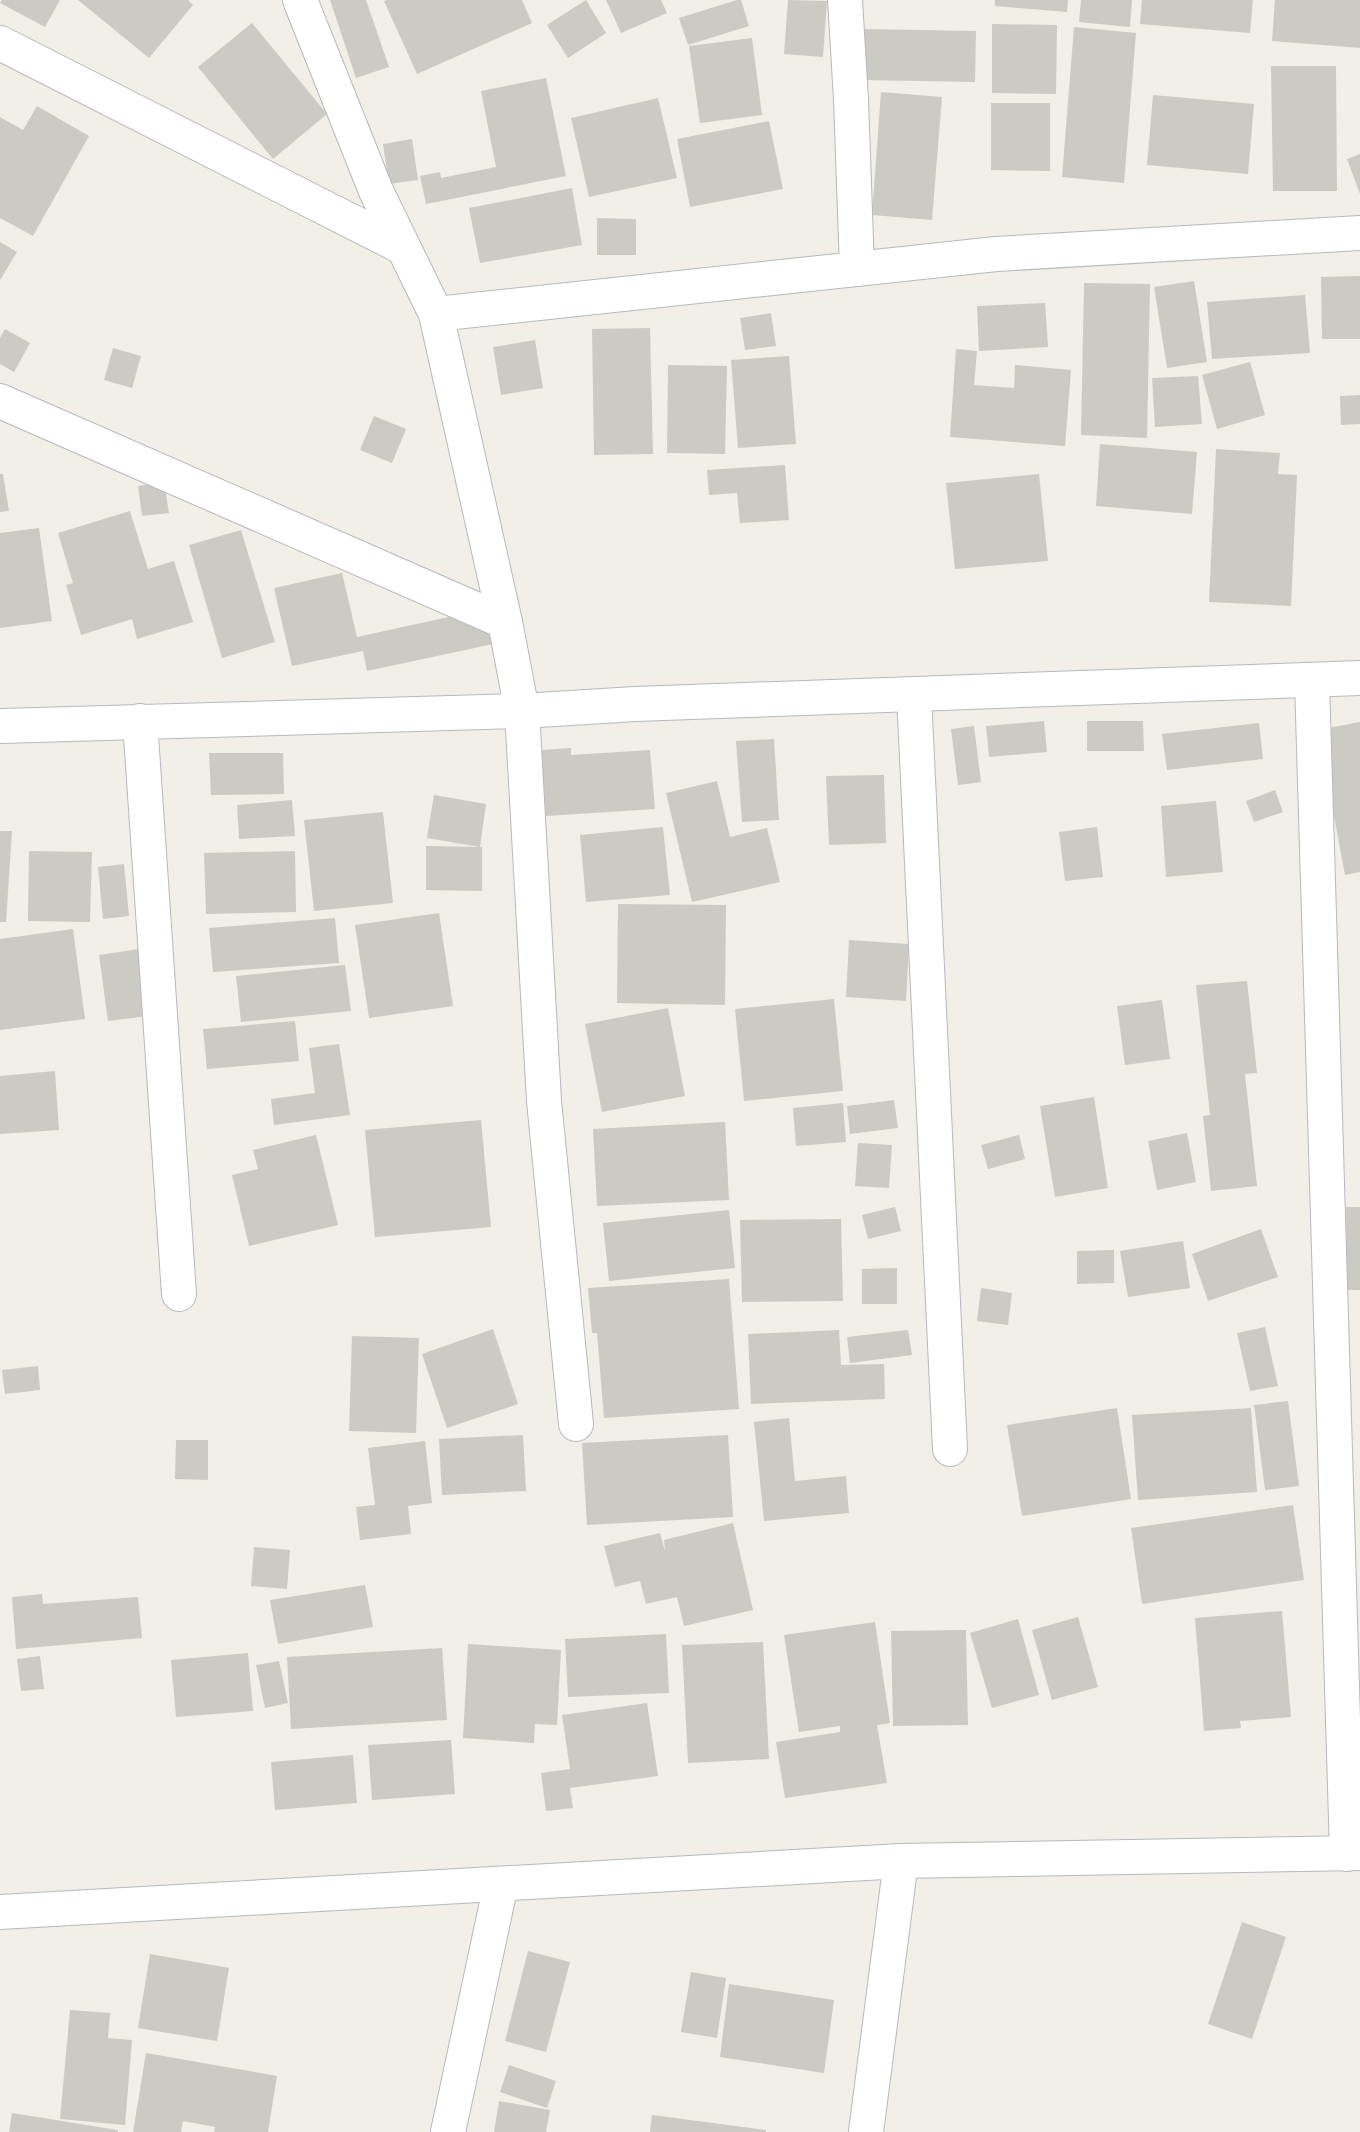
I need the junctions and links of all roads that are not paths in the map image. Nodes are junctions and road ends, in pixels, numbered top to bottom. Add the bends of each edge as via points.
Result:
1 (300, 0) edge
2 (845, 0) edge
3 (0, 43) edge
4 (1360, 233) edge
5 (402, 247) junction
6 (857, 269) junction
7 (436, 314) junction
8 (0, 401) edge
9 (505, 622) junction
10 (1360, 678) edge
11 (1312, 681) junction
12 (914, 695) junction
13 (522, 711) junction
14 (140, 721) junction
15 (0, 726) edge
16 (179, 1294) dead end
17 (576, 1424) dead end
18 (950, 1449) dead end
19 (1354, 1854) edge
20 (901, 1861) junction
21 (501, 1884) junction
22 (0, 1912) edge
23 (448, 2132) edge
24 (866, 2132) edge

1 - 5 street
2 - 6 street
3 - 5 street
4 - 6 street via 996,254
5 - 7 street
6 - 7 street
7 - 9 street
8 - 9 street
9 - 13 street
10 - 11 street
11 - 12 street
11 - 19 street
12 - 13 street
12 - 18 street
13 - 14 street
13 - 17 street via 544,1101
14 - 15 street
14 - 16 street
19 - 20 street
20 - 21 street
20 - 24 street
21 - 22 street
21 - 23 street

